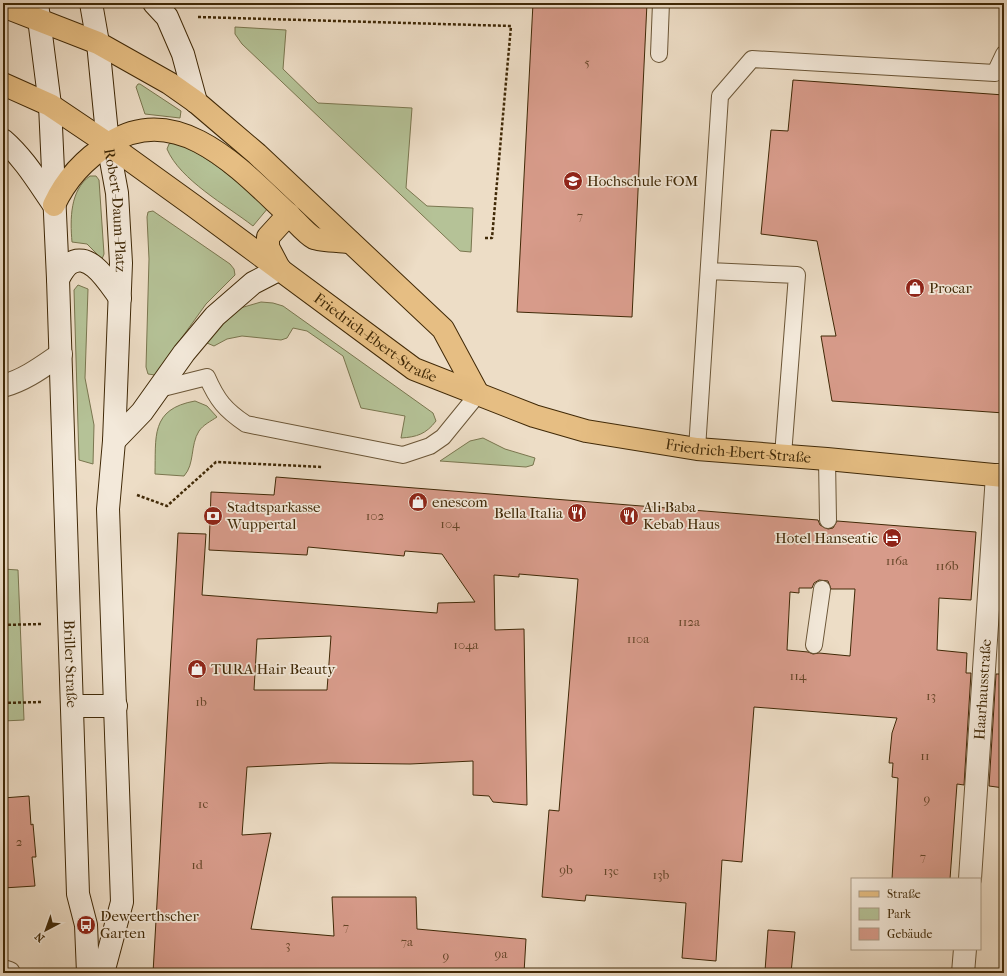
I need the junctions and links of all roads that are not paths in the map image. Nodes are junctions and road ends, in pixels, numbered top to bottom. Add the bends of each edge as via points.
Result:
1 (92, 3) edge
2 (661, 3) edge
3 (3, 6) edge
4 (161, 10) edge
5 (38, 11) edge
6 (98, 43) junction
7 (659, 54) dead end
8 (1004, 54) edge
9 (3, 84) edge
10 (196, 102) junction
11 (50, 105) junction
12 (3, 140) edge
13 (108, 144) junction
14 (54, 204) junction
15 (289, 214) junction
16 (350, 242) junction
17 (280, 269) junction
18 (709, 271) junction
19 (58, 279) junction
20 (120, 298) junction
21 (60, 354) junction
22 (3, 386) edge
23 (159, 389) junction
24 (478, 394) junction
25 (114, 441) junction
26 (697, 449) junction
27 (783, 455) junction
28 (827, 459) junction
29 (1000, 476) edge
30 (828, 520) dead end
31 (822, 589) dead end
32 (814, 645) dead end
33 (72, 704) junction
34 (116, 706) junction
35 (970, 878) edge
36 (965, 950) edge
37 (3, 971) edge
38 (9, 973) edge
39 (88, 973) edge
40 (103, 973) edge
41 (963, 973) edge

1 - 6 main road
2 - 7 lane
3 - 5 main road
4 - 10 main road via 183,54
5 - 6 main road
5 - 11 main road
6 - 10 main road via 169,82
6 - 13 main road
8 - 18 lane via 995,73 752,59 720,96
9 - 11 main road
10 - 16 main road via 257,154
11 - 13 main road
11 - 14 main road
12 - 14 main road via 26,165
13 - 14 main road via 75,172 61,188
13 - 15 main road via 134,131 173,131 217,151
13 - 17 main road, Robert-Daum-Platz
13 - 20 main road, Robert-Daum-Platz via 117,193
14 - 19 main road
15 - 16 main road via 314,238
15 - 17 main road via 268,237 268,247
16 - 24 main road, Friedrich-Ebert-Straße via 443,329
17 - 23 main road via 253,283 215,316 184,353
17 - 24 main road, Friedrich-Ebert-Straße via 414,369
18 - 26 lane
18 - 27 lane via 797,275
19 - 20 main road via 71,263 88,262 98,269
19 - 21 main road
20 - 25 main road, Robert-Daum-Platz
21 - 22 main road via 38,370
21 - 33 main road, Briller Straße
23 - 24 lane via 207,377 214,394 228,411 246,424 403,455 430,446 443,437
23 - 25 main road via 142,412
24 - 26 main road, Friedrich-Ebert-Straße via 534,416 586,431
25 - 34 main road via 108,509
26 - 27 main road, Friedrich-Ebert-Straße
27 - 28 main road, Friedrich-Ebert-Straße
28 - 29 main road, Friedrich-Ebert-Straße
28 - 30 lane
29 - 35 main road, Haarhausstraße
31 - 32 lane
33 - 34 main road
33 - 39 main road, Briller Straße via 78,894 86,925
34 - 40 main road via 122,902
36 - 41 main road
37 - 38 main road

